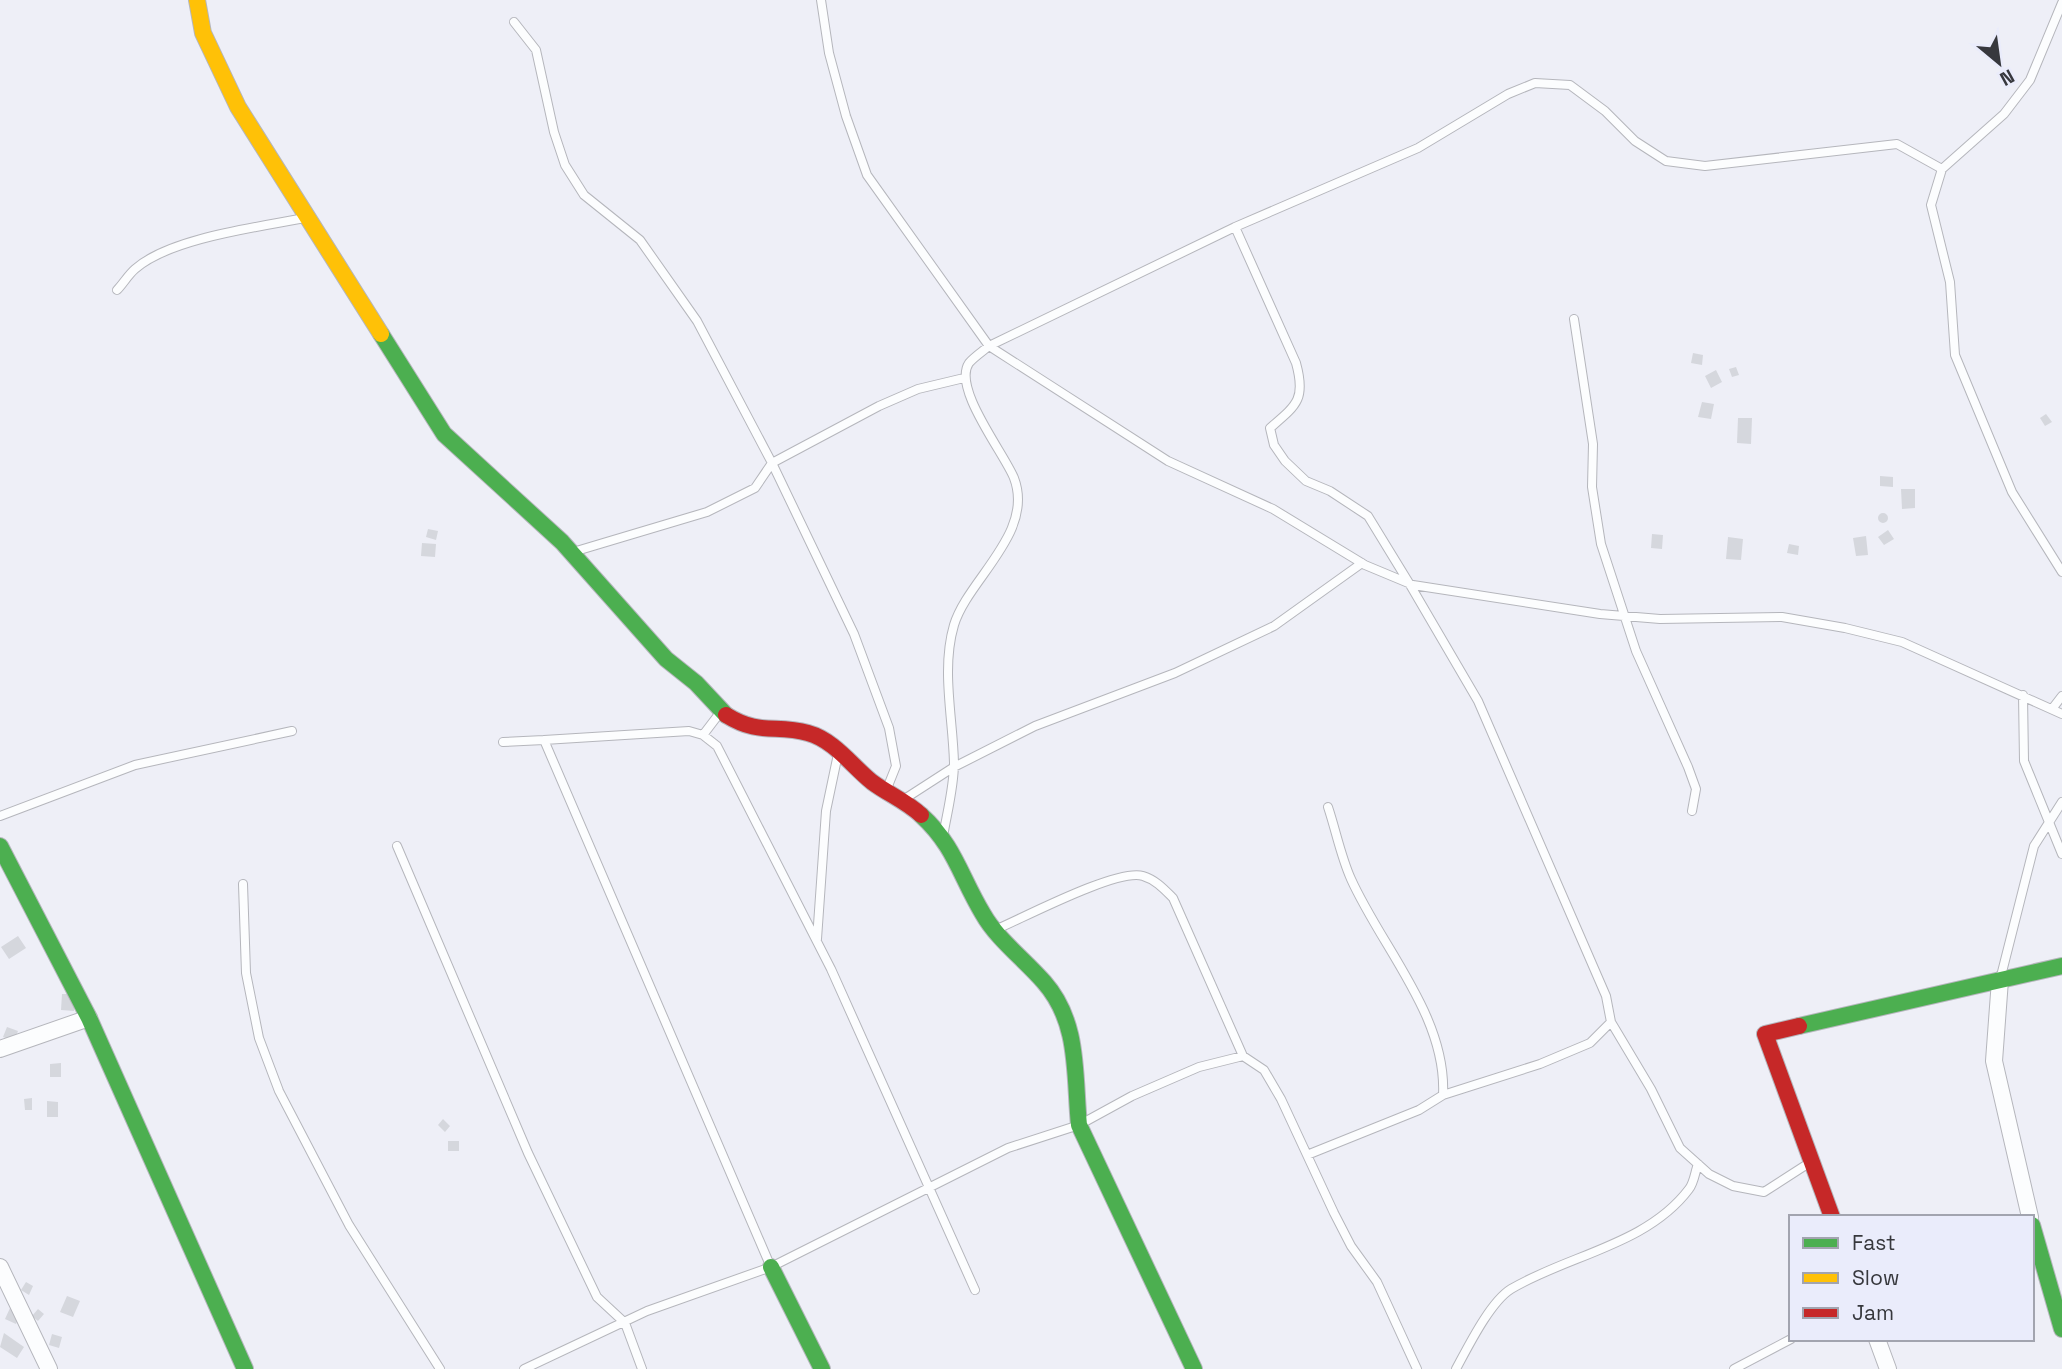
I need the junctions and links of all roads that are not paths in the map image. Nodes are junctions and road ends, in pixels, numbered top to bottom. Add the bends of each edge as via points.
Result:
1 (197, 0) edge
2 (821, 0) edge
3 (2062, 3) edge
4 (514, 22) dead end
5 (1942, 169) junction
6 (307, 218) junction
7 (1235, 227) junction
8 (117, 290) dead end
9 (1574, 319) dead end
10 (989, 346) junction
11 (964, 378) junction
12 (772, 463) junction
13 (572, 552) junction
14 (1362, 563) junction
15 (2062, 572) edge
16 (1409, 583) junction
17 (1624, 615) junction
18 (2023, 695) junction
19 (2062, 696) edge
20 (2052, 709) junction
21 (721, 712) junction
22 (2062, 714) edge
23 (292, 731) dead end
24 (704, 735) junction
25 (544, 740) junction
26 (503, 742) dead end
27 (839, 751) junction
28 (954, 767) junction
29 (887, 790) junction
30 (904, 799) junction
31 (2062, 802) edge
32 (1328, 807) dead end
33 (1692, 811) dead end
34 (0, 816) edge
35 (2048, 822) junction
36 (943, 835) junction
37 (0, 846) edge
38 (397, 846) dead end
39 (2062, 854) edge
40 (243, 884) dead end
41 (995, 930) junction
42 (817, 941) junction
43 (2062, 966) edge
44 (2000, 980) junction
45 (89, 1018) junction
46 (1611, 1022) junction
47 (0, 1049) edge
48 (1243, 1056) junction
49 (1443, 1095) junction
50 (1079, 1125) junction
51 (1307, 1155) junction
52 (1812, 1161) junction
53 (1698, 1164) junction
54 (929, 1189) junction
55 (1831, 1215) edge
56 (2030, 1215) edge
57 (2034, 1232) edge
58 (771, 1266) junction
59 (0, 1267) edge
60 (975, 1290) dead end
61 (625, 1323) junction
62 (2062, 1329) edge
63 (1789, 1340) edge
64 (1878, 1341) edge
65 (49, 1369) edge
66 (245, 1369) edge
67 (440, 1369) edge
68 (524, 1369) edge
69 (642, 1369) edge
70 (822, 1369) edge
71 (1194, 1369) edge
72 (1416, 1369) edge
73 (1456, 1369) edge
74 (1734, 1369) edge
75 (1888, 1369) edge

1 - 6 street via 203,33 233,97
2 - 10 lane via 832,66 867,175
3 - 5 lane via 2030,80 2004,114
4 - 12 lane via 536,50 565,165 584,195 640,240 697,321
5 - 7 lane via 1897,144 1705,166 1666,161 1570,85 1535,83 1418,148
5 - 15 lane via 1931,205 1950,282 1955,355 2012,492
6 - 8 lane via 166,251 135,268
6 - 13 street via 444,434
7 - 10 lane
7 - 16 lane via 1302,383 1299,400 1270,428 1273,445 1306,481 1368,516
9 - 17 lane via 1593,444 1592,487 1601,544
10 - 11 lane via 969,364
10 - 14 lane via 1168,461 1273,509
11 - 12 lane via 918,389 879,406
11 - 28 lane via 975,409 1015,480 1017,513 997,557 954,624 949,696
12 - 13 lane via 755,488 707,512
12 - 29 lane via 854,634 889,728 896,766
13 - 21 street via 666,659 696,683
14 - 16 lane
14 - 28 lane via 1273,626 1230,649 1035,726
16 - 17 lane via 1470,596
16 - 46 lane via 1478,701 1606,996
17 - 18 lane via 1660,619 1782,617 1845,628 1902,642
17 - 33 lane via 1696,789
18 - 20 lane
18 - 35 lane via 2024,761
19 - 20 lane
20 - 22 lane
21 - 24 lane
21 - 27 street via 745,727 809,733
23 - 34 lane via 135,765
24 - 25 lane via 669,731
24 - 42 lane via 717,746
25 - 26 lane
25 - 58 lane
27 - 29 street
27 - 42 lane via 826,811
28 - 30 lane
28 - 36 lane
29 - 30 street
30 - 36 street
31 - 35 lane
32 - 49 lane via 1351,879 1434,1037 1445,1070
35 - 39 lane
35 - 44 lane via 2034,846
36 - 41 street
37 - 45 street
38 - 61 lane via 579,1261 597,1297
40 - 67 lane via 246,973 259,1038 279,1091 349,1226
41 - 48 lane via 1114,878 1141,875 1158,883 1173,898
41 - 50 street via 1046,985 1069,1024 1077,1061
42 - 54 lane
43 - 44 street
44 - 52 street via 1765,1034
44 - 56 street via 1994,1061
45 - 47 street
45 - 66 street
46 - 49 lane via 1590,1043
46 - 53 lane via 1680,1148
48 - 50 lane via 1187,1072
48 - 51 lane via 1264,1070
49 - 51 lane via 1419,1110
50 - 54 lane via 1008,1148
50 - 71 street
51 - 72 lane via 1351,1246 1377,1282
52 - 53 lane via 1764,1192 1733,1186
52 - 55 street
53 - 73 lane via 1690,1188 1664,1215 1619,1241 1508,1290
54 - 58 lane
54 - 60 lane
57 - 62 street
58 - 61 lane
58 - 70 street
59 - 65 street
61 - 68 lane
61 - 69 lane
63 - 74 lane
64 - 75 street

